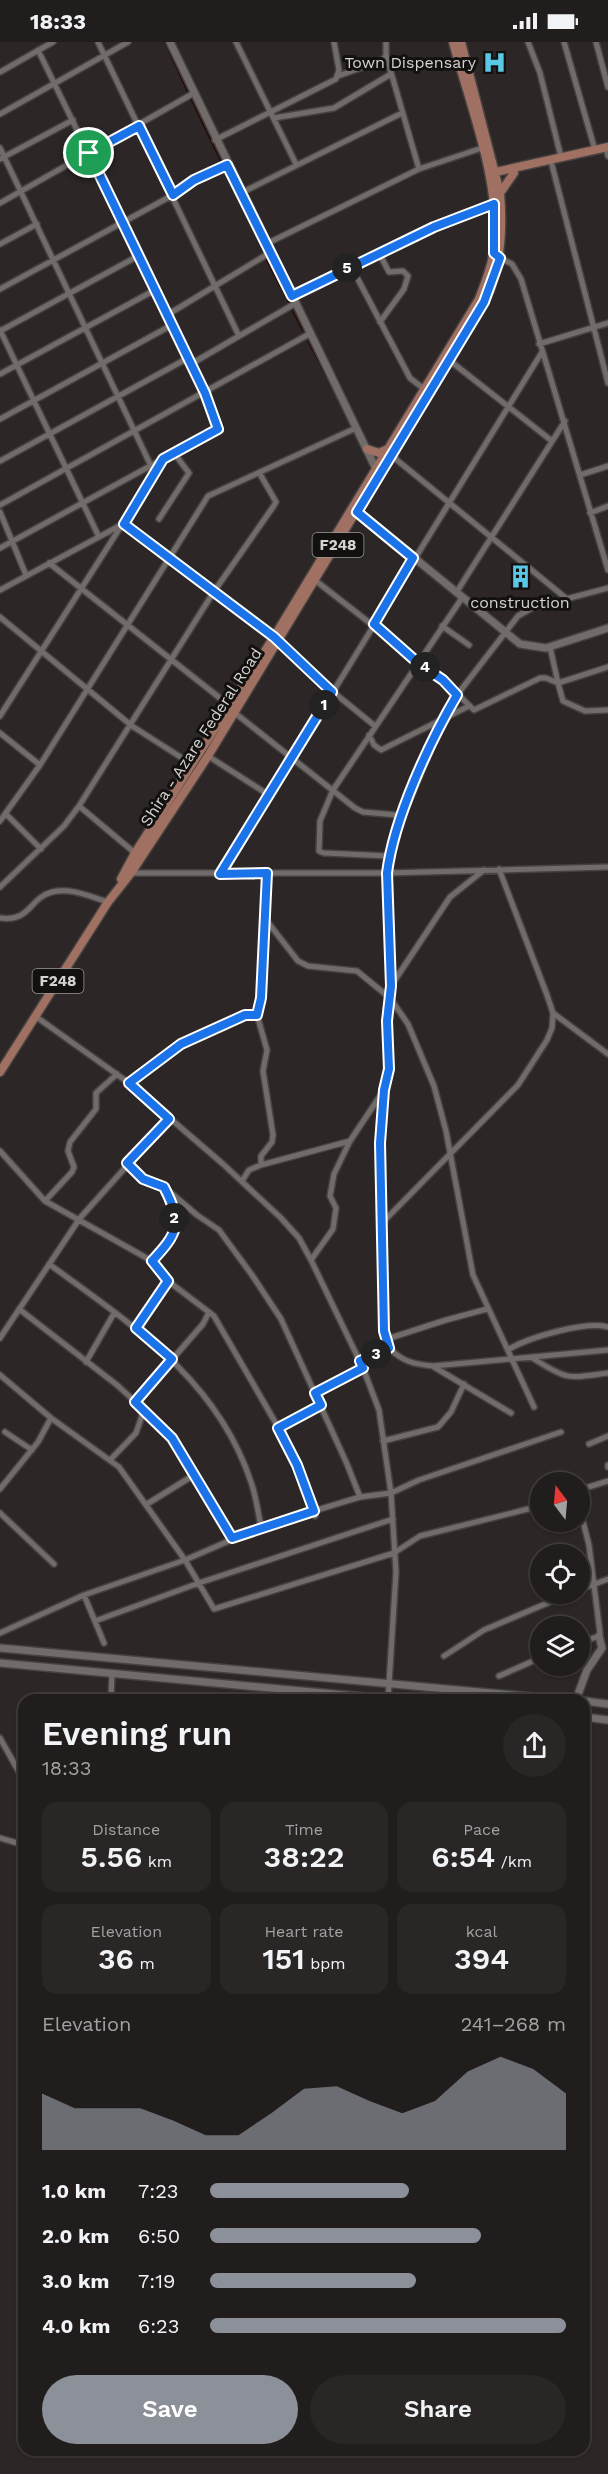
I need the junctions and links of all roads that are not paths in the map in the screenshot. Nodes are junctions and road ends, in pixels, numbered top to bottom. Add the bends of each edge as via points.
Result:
1 (53, 42) edge
2 (98, 42) edge
3 (128, 42) edge
4 (170, 42) edge
5 (236, 42) edge
6 (333, 42) edge
7 (386, 42) edge
8 (453, 42) edge
9 (461, 42) edge
10 (528, 42) edge
11 (564, 42) edge
12 (596, 42) edge
13 (38, 50) junction
14 (386, 55) junction
15 (105, 56) junction
16 (0, 72) edge
17 (391, 74) junction
18 (338, 76) junction
19 (55, 82) junction
20 (608, 87) edge
21 (190, 95) junction
22 (271, 111) junction
23 (402, 113) junction
24 (0, 114) edge
25 (274, 118) junction
26 (73, 120) junction
27 (139, 126) junction
28 (215, 140) junction
29 (0, 148) edge
30 (482, 148) junction
31 (595, 150) junction
32 (608, 152) edge
33 (89, 153) junction
34 (561, 157) junction
35 (2, 158) edge
36 (492, 158) junction
37 (296, 164) junction
38 (552, 165) junction
39 (223, 167) junction
40 (419, 169) junction
41 (513, 171) junction
42 (493, 176) junction
43 (20, 192) junction
44 (241, 192) junction
45 (500, 193) junction
46 (173, 195) junction
47 (0, 203) edge
48 (494, 204) junction
49 (122, 222) junction
50 (37, 224) junction
51 (0, 244) edge
52 (267, 244) junction
53 (379, 253) junction
54 (267, 254) junction
55 (138, 256) junction
56 (497, 256) junction
57 (54, 259) junction
58 (351, 266) junction
59 (216, 285) junction
60 (0, 289) edge
61 (155, 290) junction
62 (69, 293) junction
63 (292, 302) junction
64 (167, 315) junction
65 (380, 321) junction
66 (608, 323) edge
67 (172, 325) junction
68 (594, 327) junction
69 (85, 328) junction
70 (0, 330) edge
71 (310, 333) junction
72 (239, 336) junction
73 (539, 344) junction
74 (542, 352) junction
75 (188, 358) junction
76 (449, 360) junction
77 (101, 364) junction
78 (191, 364) junction
79 (16, 365) junction
80 (0, 375) edge
81 (608, 382) edge
82 (424, 389) junction
83 (205, 393) junction
84 (117, 398) junction
85 (33, 401) junction
86 (508, 406) junction
87 (0, 419) edge
88 (565, 421) junction
89 (356, 428) junction
90 (135, 431) junction
91 (49, 435) junction
92 (552, 441) junction
93 (368, 449) junction
94 (390, 452) junction
95 (174, 453) junction
96 (163, 459) junction
97 (0, 461) edge
98 (151, 466) junction
99 (608, 466) edge
100 (65, 469) junction
101 (376, 469) junction
102 (260, 474) junction
103 (580, 475) junction
104 (82, 503) junction
105 (450, 504) junction
106 (0, 505) edge
107 (608, 506) edge
108 (0, 512) edge
109 (357, 512) junction
110 (590, 513) junction
111 (159, 519) dead end
112 (124, 524) junction
113 (99, 537) junction
114 (491, 537) junction
115 (12, 541) junction
116 (608, 547) edge
117 (0, 548) edge
118 (601, 548) junction
119 (169, 557) junction
120 (413, 558) junction
121 (49, 563) junction
122 (608, 570) edge
123 (26, 575) junction
124 (316, 581) junction
125 (608, 588) edge
126 (82, 589) junction
127 (0, 590) edge
128 (213, 593) junction
129 (459, 595) junction
130 (567, 599) junction
131 (0, 617) edge
132 (126, 623) junction
133 (374, 624) junction
134 (442, 626) junction
135 (608, 628) edge
136 (506, 634) junction
137 (276, 640) junction
138 (470, 645) dead end
139 (550, 647) junction
140 (40, 653) junction
141 (173, 660) junction
142 (418, 663) junction
143 (608, 667) edge
144 (558, 683) junction
145 (86, 689) junction
146 (332, 692) junction
147 (457, 695) junction
148 (469, 706) junction
149 (232, 709) junction
150 (608, 710) edge
151 (0, 716) edge
152 (443, 720) junction
153 (130, 724) junction
154 (375, 726) junction
155 (0, 733) edge
156 (369, 735) junction
157 (208, 756) junction
158 (291, 759) junction
159 (40, 765) junction
160 (193, 765) junction
161 (333, 790) junction
162 (269, 795) junction
163 (79, 806) junction
164 (6, 814) junction
165 (397, 816) dead end
166 (0, 821) edge
167 (41, 849) junction
168 (135, 853) junction
169 (389, 856) junction
170 (608, 867) edge
171 (500, 869) junction
172 (484, 870) junction
173 (131, 873) junction
174 (267, 873) junction
175 (387, 873) junction
176 (220, 874) junction
177 (0, 887) edge
178 (116, 890) junction
179 (108, 902) junction
180 (263, 916) junction
181 (0, 918) edge
182 (391, 986) junction
183 (390, 998) junction
184 (553, 1013) junction
185 (257, 1015) junction
186 (35, 1016) junction
187 (608, 1054) edge
188 (0, 1072) edge
189 (117, 1074) junction
190 (129, 1083) junction
191 (384, 1090) junction
192 (169, 1119) junction
193 (350, 1141) junction
194 (0, 1151) edge
195 (450, 1152) junction
196 (127, 1163) junction
197 (261, 1165) junction
198 (242, 1180) junction
199 (164, 1187) junction
200 (45, 1201) junction
201 (80, 1218) junction
202 (381, 1224) junction
203 (311, 1260) junction
204 (152, 1261) junction
205 (49, 1264) junction
206 (168, 1281) junction
207 (19, 1309) junction
208 (487, 1309) junction
209 (209, 1312) junction
210 (117, 1314) junction
211 (608, 1327) edge
212 (136, 1328) junction
213 (0, 1338) edge
214 (387, 1340) junction
215 (389, 1348) junction
216 (509, 1349) junction
217 (608, 1350) edge
218 (533, 1358) junction
219 (172, 1359) junction
220 (360, 1361) junction
221 (510, 1361) junction
222 (86, 1362) junction
223 (433, 1366) junction
224 (363, 1368) junction
225 (608, 1372) edge
226 (0, 1375) edge
227 (464, 1384) junction
228 (315, 1393) junction
229 (135, 1402) junction
230 (321, 1405) junction
231 (534, 1407) dead end
232 (144, 1410) junction
233 (511, 1413) dead end
234 (51, 1418) junction
235 (278, 1428) junction
236 (5, 1432) dead end
237 (561, 1432) dead end
238 (608, 1436) edge
239 (383, 1441) junction
240 (589, 1444) dead end
241 (32, 1450) junction
242 (111, 1459) junction
243 (194, 1475) junction
244 (608, 1481) edge
245 (590, 1487) edge
246 (0, 1489) edge
247 (391, 1493) junction
248 (360, 1497) junction
249 (147, 1504) junction
250 (530, 1508) edge
251 (0, 1513) edge
252 (314, 1513) junction
253 (393, 1520) junction
254 (261, 1527) junction
255 (586, 1532) edge
256 (232, 1538) junction
257 (394, 1553) junction
258 (185, 1560) junction
259 (54, 1564) dead end
260 (608, 1579) edge
261 (199, 1583) junction
262 (595, 1583) junction
263 (590, 1585) edge
264 (84, 1595) junction
265 (545, 1604) edge
266 (95, 1621) junction
267 (0, 1633) edge
268 (599, 1636) junction
269 (590, 1639) edge
270 (104, 1643) dead end
271 (0, 1648) edge
272 (444, 1656) dead end
273 (530, 1662) edge
274 (0, 1663) edge
275 (112, 1673) junction
276 (499, 1676) dead end
277 (389, 1681) junction
278 (111, 1694) edge
279 (335, 1694) edge
280 (388, 1694) edge
281 (511, 1694) edge
282 (578, 1694) edge
283 (590, 1702) edge
284 (608, 1704) edge
285 (590, 1718) edge
286 (608, 1720) edge
287 (0, 1738) edge
288 (18, 1770) edge
289 (0, 1838) edge
290 (18, 1843) edge

1 - 13 street
2 - 15 street
3 - 15 street
4 - 21 street
5 - 22 street
6 - 18 street
7 - 14 street
8 - 30 main road, Shira - Azare Federal Road / F248
9 - 36 main road, Shira - Azare Federal Road / F248
10 - 34 street
11 - 31 street
12 - 20 street
13 - 16 street
13 - 19 street
14 - 17 street
14 - 18 street via 383,60
15 - 19 street
15 - 27 street
17 - 23 street
17 - 25 street via 334,108
18 - 22 street
19 - 24 street
19 - 26 street
21 - 27 street
21 - 28 street
22 - 25 street
22 - 28 street
23 - 37 street
23 - 40 street
25 - 37 street
26 - 33 street
26 - 35 street
27 - 33 street
27 - 46 street
28 - 39 street
29 - 35 street
30 - 40 street
30 - 42 main road, Shira - Azare Federal Road / F248
31 - 32 main road
31 - 34 main road
32 - 38 main road
33 - 43 street
33 - 49 street
34 - 41 main road
35 - 43 street
36 - 41 main road
36 - 42 main road, Shira - Azare Federal Road / F248
37 - 44 street
38 - 41 main road
38 - 68 street
39 - 44 street
39 - 46 street
40 - 52 street
41 - 42 main road
41 - 45 main road
42 - 45 main road, Shira - Azare Federal Road / F248
42 - 48 main road, Shira - Azare Federal Road / F248
43 - 47 street
43 - 50 street
44 - 52 street
45 - 56 main road, Shira - Azare Federal Road / F248 via 502,217
46 - 49 street
46 - 59 street
48 - 53 street
48 - 56 main road, Shira - Azare Federal Road / F248
49 - 55 street
49 - 57 street
50 - 51 street
50 - 57 street
52 - 54 street
53 - 58 street
53 - 65 street via 389,272 403,271 408,276 404,290
54 - 59 street
54 - 63 street
55 - 61 street
55 - 62 street
56 - 73 street via 519,273
56 - 76 main road, Shira - Azare Federal Road / F248 via 484,302
56 - 82 main road, Shira - Azare Federal Road / F248 via 479,299
57 - 60 street
57 - 62 street
58 - 63 street
58 - 65 street
59 - 64 street
59 - 72 street
61 - 64 street
61 - 69 street
62 - 69 street
62 - 70 street
63 - 71 street
63 - 72 street
64 - 67 street
65 - 82 street via 410,378
66 - 68 street
67 - 75 street
67 - 77 street
68 - 73 street
68 - 81 street
69 - 77 street
69 - 79 street
70 - 79 street
71 - 83 street
71 - 89 street
72 - 78 street
73 - 74 street
74 - 86 street
74 - 88 street
75 - 78 street
75 - 84 street
76 - 86 street
76 - 94 main road, Shira - Azare Federal Road / F248
77 - 84 street
77 - 85 street
78 - 83 street
79 - 80 street
79 - 85 street
82 - 94 main road, Shira - Azare Federal Road / F248
83 - 90 street
83 - 95 street via 218,429
84 - 90 street
84 - 91 street
85 - 87 street
85 - 91 street
86 - 92 street
86 - 105 street
88 - 92 street
88 - 103 street
89 - 93 street
89 - 102 street
90 - 98 street
90 - 100 street
91 - 97 street
91 - 100 street
92 - 114 street
93 - 94 main road
93 - 101 street
94 - 101 main road, Shira - Azare Federal Road / F248
94 - 105 street
94 - 109 main road, Shira - Azare Federal Road / F248
95 - 96 street
95 - 111 street via 189,473
96 - 98 street
96 - 112 street
98 - 104 street
99 - 103 street
100 - 104 street
100 - 106 street
101 - 137 main road, Shira - Azare Federal Road / F248
102 - 119 street via 208,496
102 - 128 street via 276,502
103 - 110 street
104 - 113 street
104 - 115 street
105 - 114 street
105 - 120 street
107 - 110 street
108 - 115 street
109 - 120 street
109 - 124 main road, Shira - Azare Federal Road / F248
110 - 118 street
112 - 113 street
112 - 119 street
112 - 126 street
113 - 121 street
114 - 129 street
114 - 130 street
115 - 117 street
115 - 123 street
116 - 118 street
118 - 122 street
119 - 128 street
119 - 132 street
120 - 129 street
120 - 133 street
121 - 123 street
121 - 126 street
123 - 127 street
124 - 133 street
124 - 137 main road, Shira - Azare Federal Road / F248
125 - 130 street
126 - 132 street
126 - 140 street
128 - 137 street
128 - 141 street
129 - 134 street
129 - 136 street
130 - 136 street via 523,611
131 - 140 street
132 - 141 street
132 - 145 street
133 - 142 street
133 - 146 street
134 - 138 street
134 - 142 street
135 - 139 street
136 - 139 street via 528,647
136 - 147 street
137 - 146 street
137 - 149 main road, Shira - Azare Federal Road / F248
139 - 144 street
140 - 145 street
140 - 151 street
141 - 149 street
141 - 153 street
142 - 147 street
142 - 154 street
143 - 144 street
144 - 148 street via 540,678 474,710
144 - 150 street via 563,701 585,711
145 - 153 street
145 - 159 street
146 - 154 street
146 - 158 street
147 - 148 street
147 - 152 street
148 - 152 street
149 - 157 main road, Shira - Azare Federal Road / F248
149 - 158 street
149 - 160 main road, Shira - Azare Federal Road / F248
152 - 156 street via 381,750
152 - 169 street
153 - 160 street
153 - 163 street
154 - 156 street
155 - 159 street
156 - 161 street
157 - 162 street
157 - 173 main road, Shira - Azare Federal Road / F248
158 - 161 street
158 - 162 street
159 - 164 street
160 - 168 main road, Shira - Azare Federal Road / F248
161 - 165 street via 363,812
161 - 169 street via 320,821 319,851
162 - 176 street
163 - 167 street
163 - 168 street
164 - 166 street
164 - 167 street
167 - 177 street
168 - 178 main road, Shira - Azare Federal Road / F248
169 - 175 street
170 - 171 street
171 - 172 street
171 - 184 street
172 - 175 street
172 - 182 street via 443,905
173 - 176 street
173 - 178 main road, Shira - Azare Federal Road / F248
174 - 175 street
174 - 176 street
174 - 180 street
175 - 182 street
178 - 179 main road, Shira - Azare Federal Road / F248
179 - 181 street via 60,890 44,895 25,914 10,920
179 - 186 main road, Shira - Azare Federal Road / F248
180 - 183 street via 297,961 308,966 357,971
180 - 185 street
182 - 183 street
183 - 191 street via 389,1069
183 - 195 street via 422,1053
184 - 187 street
184 - 195 street via 547,1041 518,1085
185 - 190 street via 245,1015 181,1044
185 - 197 street via 267,1050 263,1071 273,1135 261,1156
186 - 188 main road, Shira - Azare Federal Road / F248
186 - 189 street
189 - 190 street
189 - 200 street via 96,1093 96,1109 70,1142 72,1172
190 - 192 street
191 - 193 street
191 - 202 street
192 - 196 street
192 - 198 street
193 - 197 street
193 - 203 street via 334,1174 330,1196 336,1208 333,1229
194 - 200 street
195 - 202 street
195 - 208 street via 473,1275
196 - 199 street via 143,1179
196 - 201 street
197 - 198 street via 249,1170
198 - 203 street via 299,1238
199 - 204 street via 176,1230
199 - 228 street via 229,1242 281,1319
200 - 201 street
201 - 204 street
201 - 205 street
202 - 214 street
203 - 220 street
204 - 206 street
205 - 207 street
205 - 210 street
206 - 209 street
206 - 212 street
207 - 213 street
207 - 222 street
208 - 214 street
208 - 216 street
209 - 219 street
209 - 235 street
210 - 212 street
210 - 222 street
211 - 216 street via 587,1325 529,1338
212 - 219 street
214 - 215 street
215 - 220 street
215 - 223 street via 412,1364
216 - 221 street
217 - 218 street
218 - 221 street
218 - 225 street via 568,1378
219 - 229 street
219 - 254 street via 232,1438 251,1482
220 - 224 street
221 - 223 street via 499,1358
221 - 231 street
222 - 229 street
223 - 227 street
224 - 228 street
224 - 239 street via 379,1410
226 - 234 street
227 - 233 street
227 - 239 street via 452,1412 438,1427
228 - 230 street
229 - 232 street
230 - 235 street
230 - 248 street
232 - 242 street via 136,1433
232 - 243 street via 172,1438
234 - 241 street
234 - 242 street
235 - 252 street via 297,1465
236 - 241 street
237 - 247 street
238 - 240 street
239 - 247 street
241 - 246 street
242 - 249 street
243 - 249 street
243 - 256 street
244 - 245 street
247 - 248 street
247 - 253 street
248 - 252 street
249 - 258 street
250 - 257 street via 420,1536
251 - 259 street
252 - 254 street
253 - 257 street
253 - 261 street
254 - 256 street
255 - 262 street
256 - 258 street
257 - 261 street via 217,1609
257 - 277 street
258 - 261 street
258 - 264 street
260 - 262 street
261 - 266 street
262 - 263 street
262 - 268 street
264 - 266 street
264 - 267 street
265 - 272 street via 484,1630
266 - 270 street
268 - 269 street
268 - 282 street via 602,1648 587,1670
271 - 277 street
273 - 276 street
274 - 275 street
275 - 278 street
275 - 279 street
277 - 280 street
277 - 281 street
283 - 284 street
285 - 286 street
287 - 288 street
289 - 290 street

